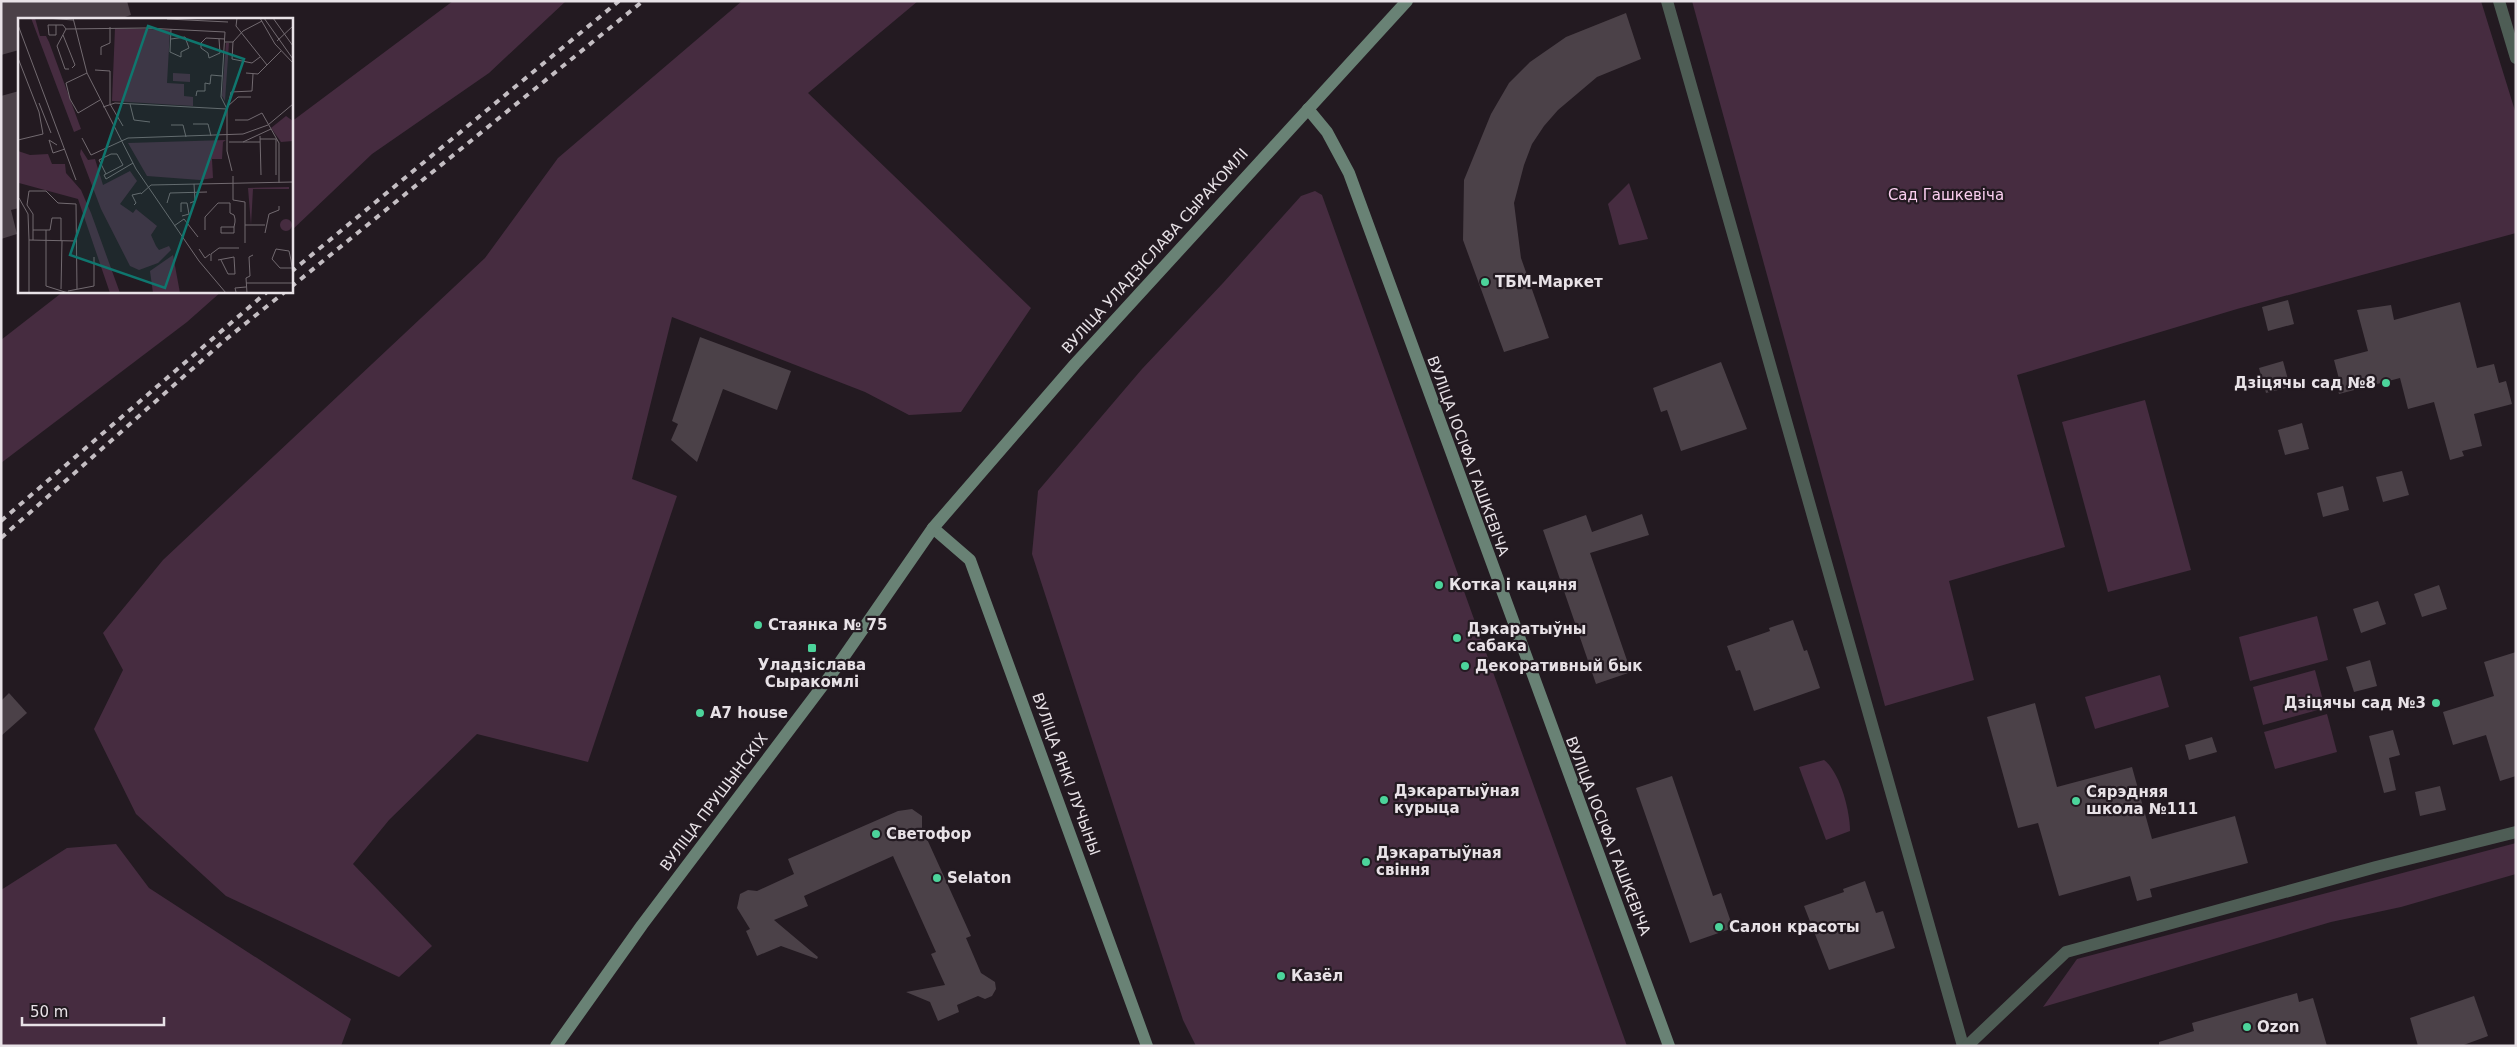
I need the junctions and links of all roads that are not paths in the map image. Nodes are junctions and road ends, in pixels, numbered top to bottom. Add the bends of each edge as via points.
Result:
1 (1407, 1) edge
2 (1667, 1) edge
3 (2499, 1) edge
4 (2516, 58) edge
5 (1308, 109) junction
6 (933, 528) junction
7 (2516, 832) edge
8 (556, 1046) edge
9 (1147, 1046) edge
10 (1669, 1046) edge
11 (1963, 1046) edge
12 (1967, 1046) edge

1 - 5 street, ВУЛІЦА УЛАДЗІСЛАВА СЫРАКОМЛІ
2 - 11 street
3 - 4 street
5 - 6 street, ВУЛІЦА УЛАДЗІСЛАВА СЫРАКОМЛІ via 1075,364
5 - 10 street, ВУЛІЦА ІОСІФА ГАШКЕВІЧА via 1327,132 1348,173
6 - 8 street, ВУЛІЦА ПРУШЫНСКІХ via 836,668 642,925
6 - 9 street, ВУЛІЦА ЯНКІ ЛУЧЫНЫ via 970,560
7 - 12 street via 2066,952

